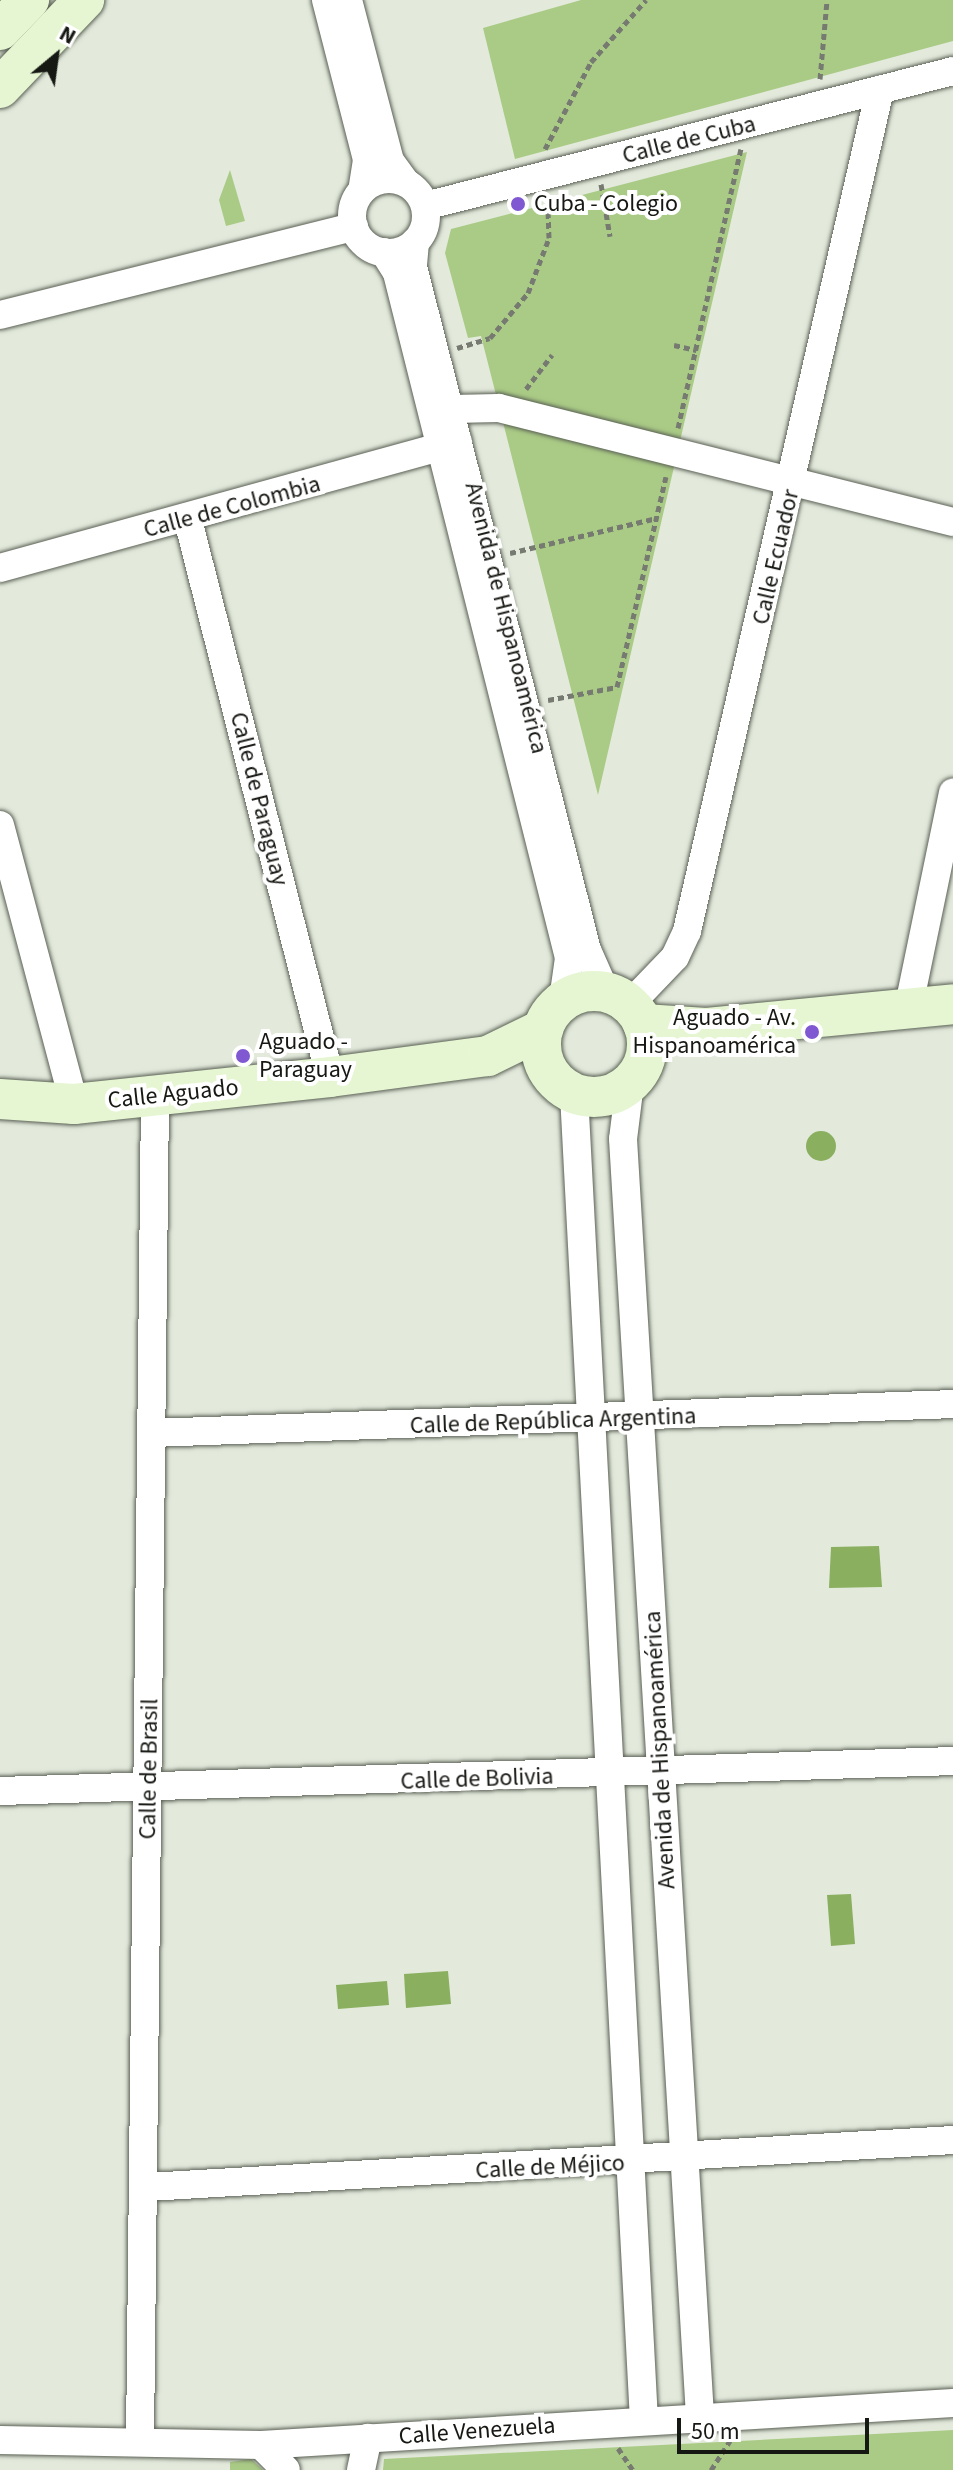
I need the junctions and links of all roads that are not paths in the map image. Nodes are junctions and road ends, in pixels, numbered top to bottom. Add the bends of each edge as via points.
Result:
1 (29, 0) edge
2 (84, 0) edge
3 (326, 0) edge
4 (348, 0) edge
5 (0, 30) edge
6 (953, 71) edge
7 (0, 88) edge
8 (880, 90) junction
9 (405, 182) junction
10 (362, 190) junction
11 (425, 206) junction
12 (354, 227) junction
13 (415, 242) junction
14 (384, 252) junction
15 (0, 315) edge
16 (452, 409) junction
17 (452, 445) junction
18 (794, 482) junction
19 (188, 520) junction
20 (953, 522) edge
21 (0, 568) edge
22 (953, 793) edge
23 (0, 825) edge
24 (953, 1004) edge
25 (908, 1010) junction
26 (553, 1014) junction
27 (630, 1033) junction
28 (488, 1056) junction
29 (330, 1077) junction
30 (562, 1084) junction
31 (155, 1097) junction
32 (0, 1099) edge
33 (74, 1104) junction
34 (953, 1404) edge
35 (639, 1419) junction
36 (592, 1421) junction
37 (152, 1433) junction
38 (953, 1761) edge
39 (662, 1771) junction
40 (610, 1774) junction
41 (148, 1790) junction
42 (0, 1791) edge
43 (953, 2140) edge
44 (683, 2159) junction
45 (631, 2162) junction
46 (148, 2187) junction
47 (953, 2403) edge
48 (700, 2417) junction
49 (644, 2420) junction
50 (368, 2438) junction
51 (0, 2440) edge
52 (140, 2440) junction
53 (261, 2445) junction
54 (286, 2470) edge
55 (361, 2470) edge

1 - 5 street
2 - 7 street
3 - 10 street via 367,160
4 - 9 street via 390,161
6 - 8 street, Calle de Cuba
8 - 11 street, Calle de Cuba
8 - 18 street, Calle Ecuador
9 - 10 street via 382,179
9 - 11 street
10 - 12 street
11 - 13 street
12 - 14 street via 365,244
12 - 15 street
13 - 14 street
13 - 16 street, Avenida de Hispanoamérica via 413,267
14 - 17 street, Avenida de Hispanoamérica via 397,273
16 - 17 street, Avenida de Hispanoamérica
16 - 18 street via 510,411
17 - 19 street, Calle de Colombia
17 - 26 street, Avenida de Hispanoamérica via 569,958
17 - 27 street, Avenida de Hispanoamérica via 491,558 587,950
18 - 20 street
18 - 27 street, Calle Ecuador via 687,931
19 - 21 street, Calle de Colombia
19 - 29 street, Calle de Paraguay
22 - 25 street
23 - 33 street
24 - 25 street
25 - 27 street
26 - 27 street, Calle Aguado
26 - 28 street, Calle Aguado
26 - 30 street
27 - 30 street, Calle Aguado via 604,1096
27 - 35 street, Avenida de Hispanoamérica via 623,1139
28 - 29 street, Calle Aguado
28 - 30 street, Calle Aguado
29 - 31 street, Calle Aguado
30 - 36 street
31 - 33 street, Calle Aguado
31 - 37 street, Calle de Brasil
32 - 33 street, Calle Aguado
34 - 35 street, Calle de República Argentina
35 - 36 street, Calle de República Argentina
35 - 39 street, Avenida de Hispanoamérica
36 - 37 street, Calle de República Argentina
36 - 40 street
37 - 41 street, Calle de Brasil
38 - 39 street, Calle de Bolivia
39 - 40 street, Calle de Bolivia
39 - 44 street, Avenida de Hispanoamérica
40 - 41 street, Calle de Bolivia
40 - 45 street
41 - 42 street, Calle de Bolivia
41 - 46 street, Calle de Brasil
43 - 44 street, Calle de Méjico
44 - 45 street, Calle de Méjico
44 - 48 street, Avenida de Hispanoamérica
45 - 46 street, Calle de Méjico
45 - 49 street
46 - 52 street, Calle de Brasil
47 - 48 street, Calle Venezuela
48 - 49 street, Calle Venezuela
49 - 50 street, Calle Venezuela
50 - 53 street, Calle Venezuela
50 - 55 street
51 - 52 street, Calle Venezuela
52 - 53 street, Calle Venezuela
53 - 54 street

